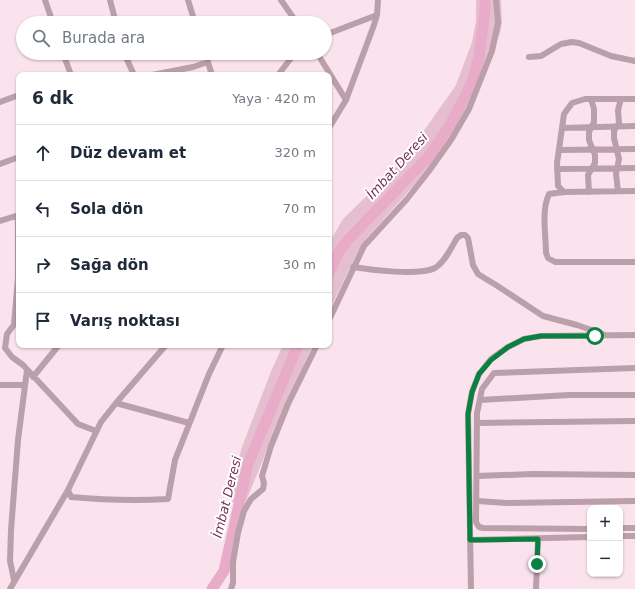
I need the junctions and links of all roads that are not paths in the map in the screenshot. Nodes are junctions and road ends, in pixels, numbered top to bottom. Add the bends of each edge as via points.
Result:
1 (45, 0) edge
2 (110, 0) edge
3 (188, 0) edge
4 (281, 0) edge
5 (378, 0) edge
6 (496, 0) edge
7 (377, 15) junction
8 (51, 16) edge
9 (114, 16) edge
10 (193, 16) edge
11 (292, 16) edge
12 (332, 32) edge
13 (529, 57) dead end
14 (66, 60) edge
15 (127, 60) edge
16 (290, 60) edge
17 (320, 60) edge
18 (635, 61) edge
19 (208, 62) joint
20 (70, 72) edge
21 (133, 72) edge
22 (167, 72) edge
23 (211, 72) edge
24 (280, 72) edge
25 (326, 72) edge
26 (332, 80) edge
27 (16, 96) edge
28 (591, 99) junction
29 (621, 99) junction
30 (635, 99) edge
31 (346, 100) junction
32 (0, 102) edge
33 (332, 123) edge
34 (617, 126) junction
35 (635, 126) edge
36 (592, 127) junction
37 (562, 128) junction
38 (617, 149) junction
39 (635, 149) edge
40 (559, 150) junction
41 (593, 150) junction
42 (16, 158) edge
43 (0, 164) edge
44 (592, 168) junction
45 (618, 168) junction
46 (635, 168) edge
47 (557, 169) junction
48 (618, 191) junction
49 (635, 191) edge
50 (564, 192) junction
51 (589, 192) junction
52 (16, 216) edge
53 (0, 221) edge
54 (635, 262) edge
55 (353, 267) junction
56 (16, 301) edge
57 (332, 313) edge
58 (16, 322) edge
59 (14, 324) junction
60 (635, 335) edge
61 (608, 336) junction
62 (57, 348) edge
63 (163, 348) edge
64 (221, 348) edge
65 (316, 348) edge
66 (635, 368) edge
67 (27, 370) junction
68 (33, 377) junction
69 (0, 385) edge
70 (25, 385) junction
71 (635, 395) edge
72 (480, 400) junction
73 (116, 403) junction
74 (635, 421) edge
75 (189, 423) junction
76 (477, 423) junction
77 (96, 431) junction
78 (635, 475) edge
79 (477, 476) junction
80 (68, 490) junction
81 (476, 501) junction
82 (635, 501) edge
83 (623, 528) edge
84 (635, 528) edge
85 (587, 529) edge
86 (623, 536) edge
87 (635, 536) edge
88 (587, 537) edge
89 (538, 539) junction
90 (470, 540) junction
91 (14, 580) junction
92 (10, 589) edge
93 (231, 589) edge
94 (471, 589) edge
95 (536, 589) edge

1 - 8 street
2 - 9 street
3 - 10 street
4 - 11 street
5 - 7 street
6 - 55 street via 498,23 492,51 469,109 429,171 364,246
7 - 12 street
7 - 31 street
13 - 18 street via 541,56 561,44 572,42
14 - 20 street
15 - 21 street
16 - 24 street
17 - 25 street
19 - 22 street
19 - 23 street
26 - 31 street
27 - 32 street
28 - 29 street
28 - 36 street via 594,110
28 - 37 street via 572,103 564,114
29 - 30 street
29 - 34 street
31 - 33 street
34 - 35 street
34 - 36 street
34 - 38 street via 614,131
36 - 37 street
36 - 41 street via 589,140
37 - 40 street
38 - 39 street
38 - 41 street
38 - 45 street
40 - 41 street
40 - 47 street
41 - 44 street via 595,163
42 - 43 street
44 - 45 street
44 - 47 street
44 - 51 street via 588,175
45 - 46 street
45 - 48 street
47 - 50 street via 558,186
48 - 49 street
48 - 51 street
50 - 51 street
50 - 54 street via 549,194 546,200 548,258 566,263
52 - 53 street
55 - 57 street
55 - 61 street via 427,271 441,263 457,238 465,236 468,238 473,265 478,274 486,280 543,316
56 - 59 street
58 - 59 street
59 - 67 street via 7,334 5,348
60 - 61 street
61 - 90 street via 541,336 524,339 491,360 479,374 468,414
62 - 68 street
63 - 73 street
64 - 75 street
65 - 93 street via 271,446 262,476 263,489 251,499 244,511 233,562
66 - 72 street via 494,373 482,389
67 - 68 street
67 - 70 street
68 - 77 street via 78,424
69 - 70 street
70 - 91 street via 11,530 10,561
71 - 72 street via 569,395
72 - 76 street
73 - 75 street
73 - 77 street
74 - 76 street
75 - 80 street via 175,460 168,499 86,499 71,497
76 - 79 street
77 - 80 street
78 - 79 street
79 - 81 street
80 - 91 street
81 - 82 street
81 - 85 street via 476,522 483,528
83 - 84 street
86 - 87 street
88 - 89 street
89 - 90 street
89 - 95 street
90 - 94 street
91 - 92 street

